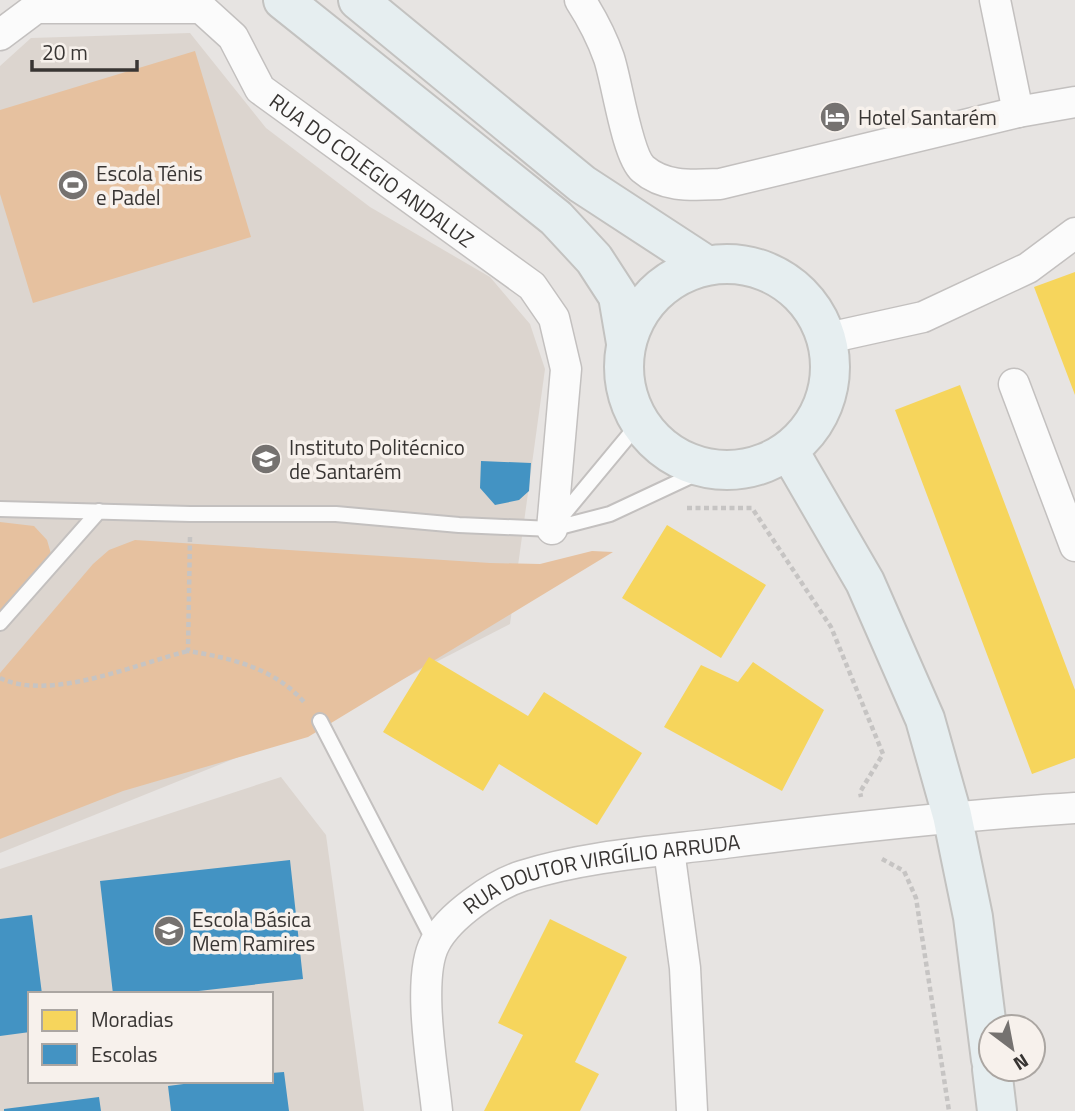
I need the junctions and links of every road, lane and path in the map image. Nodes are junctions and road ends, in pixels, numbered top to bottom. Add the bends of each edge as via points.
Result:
1 (283, 0) edge
2 (358, 0) edge
3 (580, 0) edge
4 (995, 0) edge
5 (0, 35) edge
6 (1075, 102) edge
7 (1018, 111) junction
8 (1075, 233) edge
9 (706, 265) junction
10 (828, 338) junction
11 (626, 343) junction
12 (1014, 384) dead end
13 (640, 422) junction
14 (789, 451) junction
15 (704, 470) junction
16 (1064, 484) edge
17 (687, 508) dead end
18 (0, 509) edge
19 (99, 511) junction
20 (190, 514) junction
21 (552, 529) junction
22 (1075, 546) edge
23 (0, 623) edge
24 (188, 651) junction
25 (0, 678) edge
26 (320, 721) joint
27 (1075, 808) edge
28 (952, 815) junction
29 (865, 826) junction
30 (669, 850) junction
31 (435, 943) junction
32 (985, 1013) edge
33 (994, 1083) edge
34 (437, 1111) edge
35 (692, 1111) edge
36 (948, 1111) edge
37 (998, 1111) edge

1 - 11 main road via 556,218 594,259 618,296
2 - 9 main road via 582,184
3 - 7 street via 608,55 627,135 641,168 659,180 688,186 720,184
4 - 7 street
5 - 21 street, RUA DO COLEGIO ANDALUZ via 36,8 201,8 233,37 260,89 532,286 554,318 566,369
6 - 7 street
8 - 10 street via 1028,268 923,317
9 - 10 main road via 756,267 789,283 811,305
9 - 11 main road via 672,279 640,310
10 - 14 main road via 832,374 817,420
11 - 13 main road via 624,384
12 - 16 street
13 - 15 main road via 671,455
13 - 21 lane
14 - 15 main road via 757,468
14 - 28 main road via 865,582 925,719
15 - 21 lane via 610,514
16 - 22 street
17 - 29 path via 752,508 831,627 883,754 860,792
18 - 19 lane
19 - 20 lane
19 - 23 lane
20 - 21 lane via 336,514
20 - 24 path
24 - 25 path via 39,688
24 - 26 path via 232,658 263,671 292,688
26 - 31 lane
27 - 28 street, RUA DOUTOR VIRGÍLIO ARRUDA
28 - 29 street, RUA DOUTOR VIRGÍLIO ARRUDA
28 - 32 main road via 973,917
29 - 30 street, RUA DOUTOR VIRGÍLIO ARRUDA
29 - 36 path via 870,859 881,859 904,871 916,898
30 - 31 street, RUA DOUTOR VIRGÍLIO ARRUDA via 582,861 519,877 470,904
30 - 35 street via 685,968
31 - 34 street, RUA DOUTOR VIRGÍLIO ARRUDA via 425,976
33 - 37 main road

